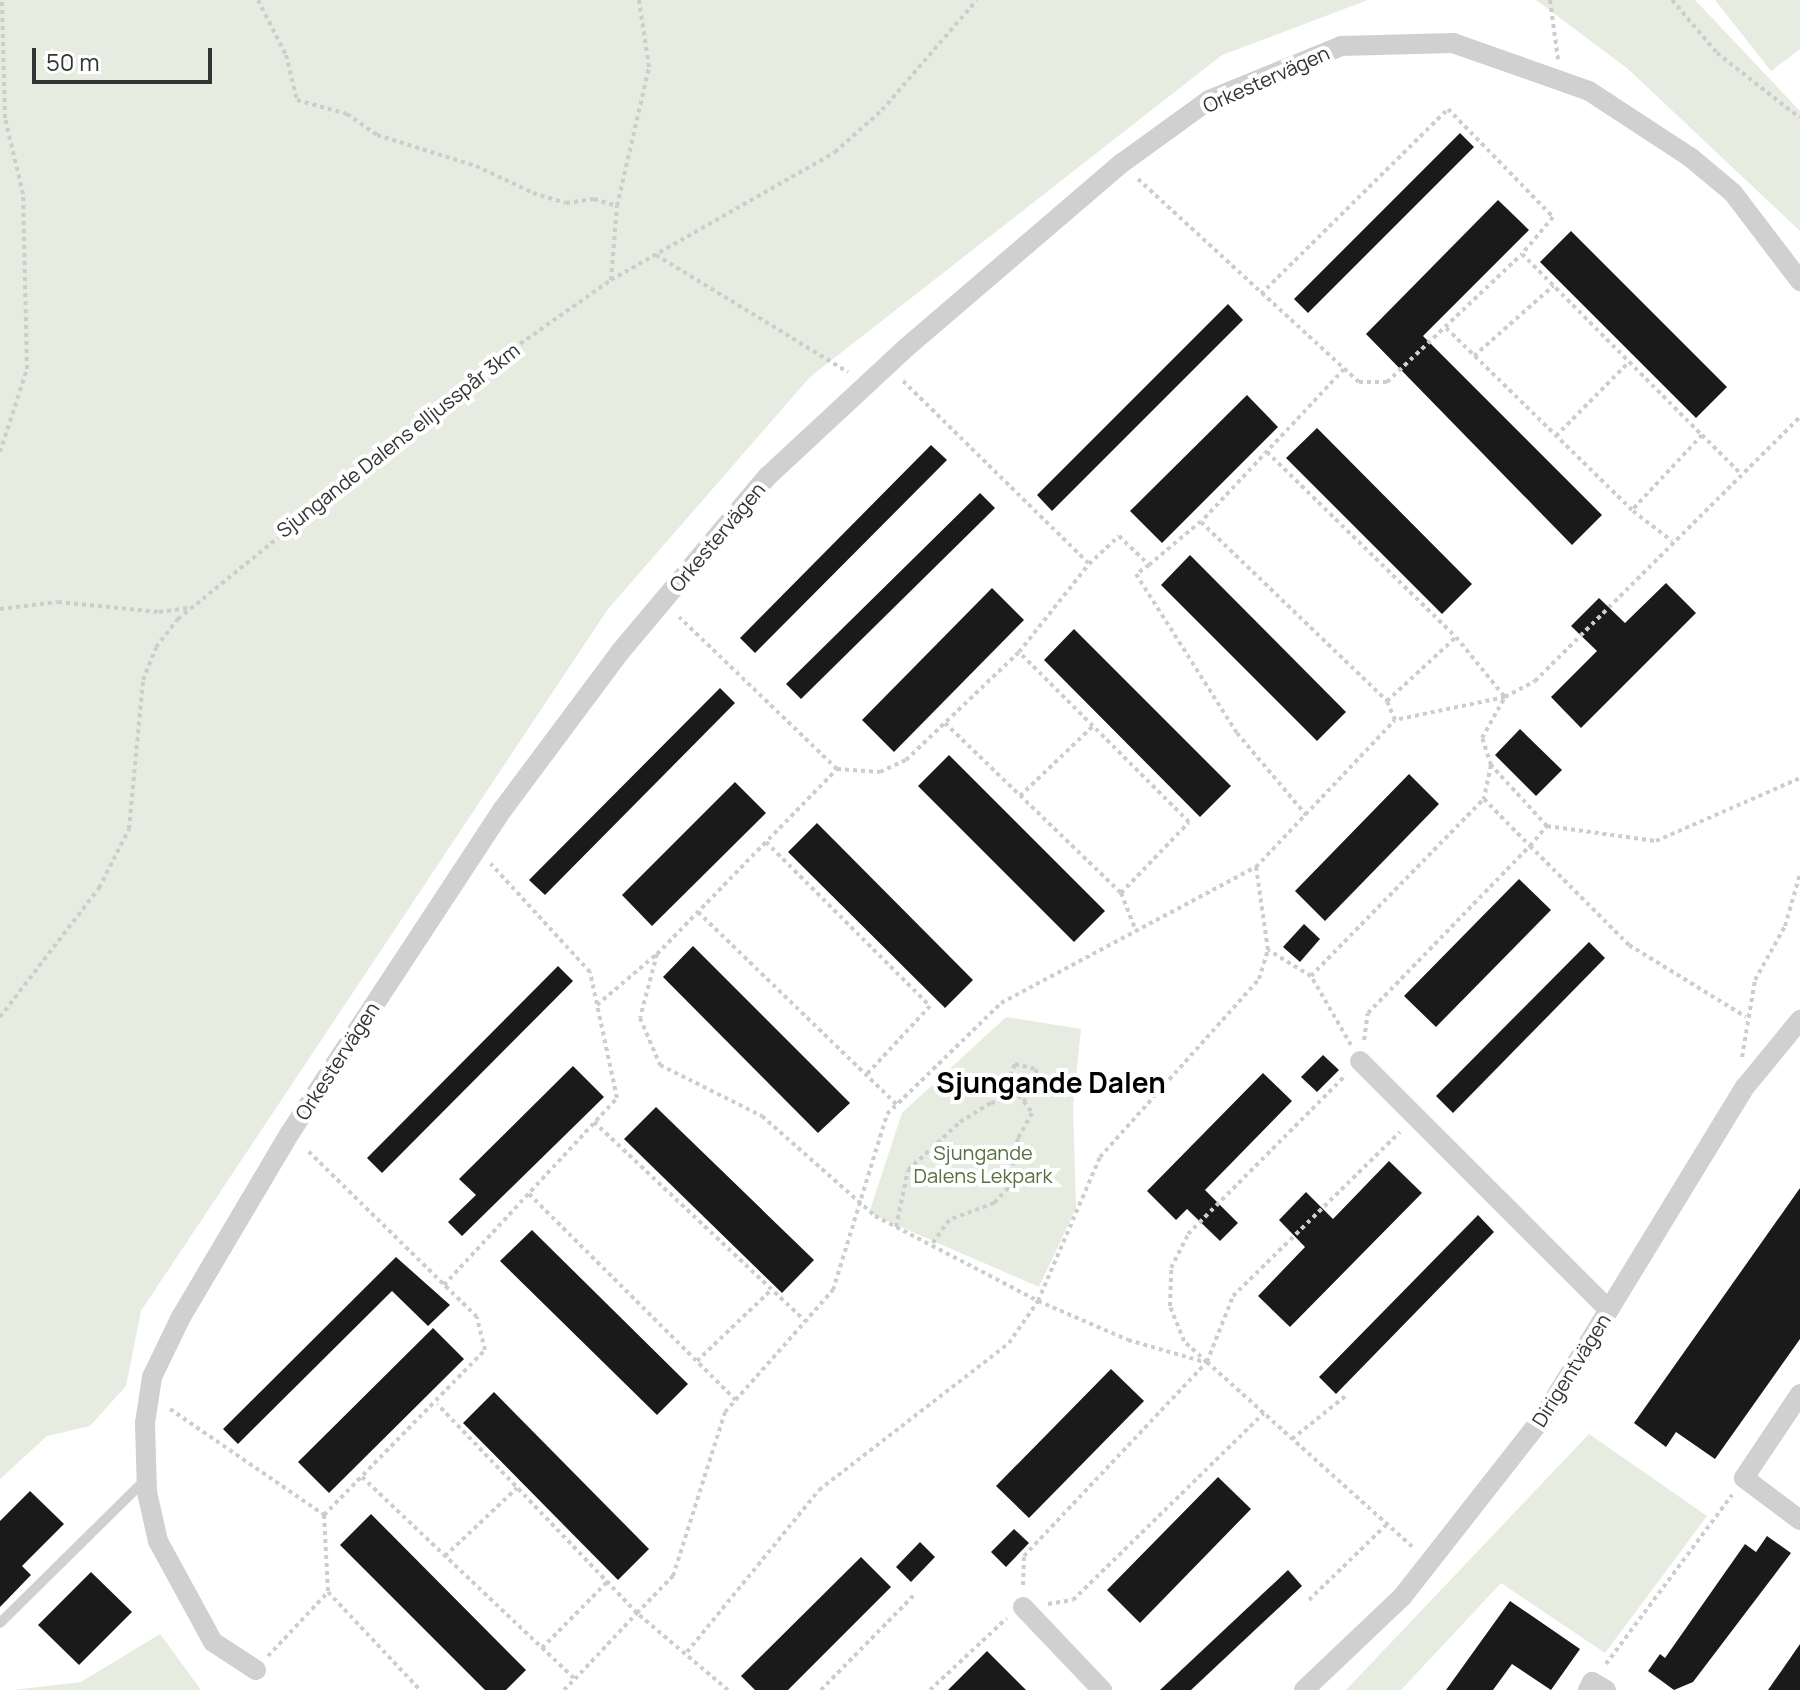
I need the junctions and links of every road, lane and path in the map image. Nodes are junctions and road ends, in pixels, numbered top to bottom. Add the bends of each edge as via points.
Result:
1 (2, 0) edge
2 (258, 0) edge
3 (639, 0) edge
4 (977, 0) edge
5 (1550, 0) edge
6 (1672, 0) edge
7 (1561, 81) junction
8 (1800, 118) edge
9 (1122, 163) junction
10 (617, 206) junction
11 (1522, 254) junction
12 (656, 255) junction
13 (611, 280) junction
14 (1800, 281) edge
15 (1554, 286) junction
16 (1261, 295) junction
17 (1445, 327) junction
18 (1474, 356) junction
19 (1629, 362) junction
20 (887, 365) junction
21 (1344, 369) junction
22 (868, 383) junction
23 (1800, 417) edge
24 (1702, 435) junction
25 (1556, 436) junction
26 (0, 452) edge
27 (1267, 452) junction
28 (1741, 474) junction
29 (1632, 510) junction
30 (1201, 522) junction
31 (1672, 541) junction
32 (1089, 564) junction
33 (1149, 565) junction
34 (662, 602) junction
35 (191, 608) junction
36 (0, 609) edge
37 (1456, 637) junction
38 (1019, 652) junction
39 (1505, 697) junction
40 (1387, 701) junction
41 (1395, 720) junction
42 (945, 723) junction
43 (1093, 726) junction
44 (1491, 765) junction
45 (837, 769) junction
46 (1800, 778) edge
47 (1020, 796) junction
48 (1484, 799) junction
49 (1306, 815) junction
50 (1547, 826) junction
51 (766, 842) junction
52 (1530, 846) junction
53 (477, 848) junction
54 (1256, 867) junction
55 (1800, 874) edge
56 (1121, 893) junction
57 (698, 912) junction
58 (1136, 932) junction
59 (1268, 950) junction
60 (657, 954) junction
61 (1311, 976) junction
62 (597, 1005) junction
63 (0, 1017) edge
64 (1746, 1017) junction
65 (1800, 1020) edge
66 (1360, 1061) junction
67 (866, 1075) junction
68 (1745, 1087) junction
69 (1011, 1094) junction
70 (1024, 1101) junction
71 (897, 1105) junction
72 (1415, 1117) junction
73 (594, 1122) junction
74 (290, 1133) junction
75 (529, 1194) junction
76 (859, 1201) junction
77 (896, 1227) junction
78 (931, 1245) junction
79 (444, 1285) junction
80 (772, 1289) junction
81 (1038, 1301) junction
82 (1609, 1310) junction
83 (806, 1321) junction
84 (697, 1361) junction
85 (1207, 1362) junction
86 (1348, 1394) dead end
87 (1800, 1394) edge
88 (149, 1395) junction
89 (736, 1400) junction
90 (436, 1403) junction
91 (1264, 1413) junction
92 (1292, 1439) junction
93 (362, 1477) junction
94 (1744, 1478) junction
95 (147, 1479) junction
96 (517, 1488) junction
97 (324, 1515) junction
98 (1800, 1520) edge
99 (1386, 1525) junction
100 (445, 1556) junction
101 (1430, 1562) junction
102 (607, 1582) junction
103 (328, 1592) junction
104 (916, 1593) dead end
105 (1309, 1600) dead end
106 (1023, 1607) junction
107 (637, 1613) junction
108 (0, 1623) edge
109 (542, 1648) junction
110 (687, 1652) junction
111 (256, 1670) joint
112 (575, 1679) junction
113 (1595, 1687) edge
114 (420, 1690) edge
115 (564, 1690) edge
116 (728, 1690) edge
117 (821, 1690) edge
118 (930, 1690) edge
119 (1102, 1690) edge
120 (1304, 1690) edge

1 - 26 path via 5,118 23,194 27,369
2 - 10 path via 286,55 297,100 347,114 377,135 476,166 533,193 566,203 594,199
3 - 10 path via 649,67
4 - 12 path, Sjungande Dalens elljusspår 3km via 882,110 835,152
5 - 7 path
6 - 8 path via 1717,53
7 - 9 street, Orkestervägen via 1453,43 1341,46 1209,100
7 - 14 street, Orkestervägen via 1589,91 1701,166 1733,193
9 - 16 path
9 - 20 street, Orkestervägen
10 - 13 path
11 - 15 path
11 - 16 path via 1553,217 1448,109
11 - 17 path
12 - 13 path, Sjungande Dalens elljusspår 3km
12 - 22 path
13 - 35 path, Sjungande Dalens elljusspår 3km via 494,362
15 - 18 path
15 - 19 path
16 - 21 path
17 - 18 path
17 - 21 path via 1387,382 1359,382
18 - 25 path
19 - 24 path
19 - 25 path
20 - 22 street, Orkestervägen
20 - 32 path
21 - 27 path
22 - 34 street, Orkestervägen via 767,477
23 - 28 path
24 - 28 path
24 - 29 path
25 - 29 path
27 - 30 path
27 - 37 path
28 - 31 path
29 - 31 path
30 - 33 path
30 - 40 path
31 - 39 path via 1535,681
32 - 33 path via 1119,536
32 - 38 path
33 - 49 path via 1136,574 1237,733
34 - 45 path
34 - 53 street, Orkestervägen
35 - 36 path via 159,612 58,602
35 - 63 path, Sjungande Dalens elljusspår 3km via 156,647 143,680 129,829 99,888
37 - 39 path
37 - 40 path
38 - 42 path
38 - 43 path
39 - 41 path
39 - 44 path via 1482,738
40 - 41 path
41 - 49 path
42 - 45 path via 906,760 880,772
42 - 47 path
43 - 47 path
43 - 56 path via 1189,822
44 - 48 path
44 - 50 path
45 - 51 path
46 - 50 path via 1656,841
47 - 56 path
48 - 52 path
48 - 61 path
49 - 54 path
50 - 52 path
51 - 57 path
51 - 67 path via 930,1006
52 - 64 path via 1629,945
52 - 66 path via 1368,1013
53 - 62 path via 590,972
53 - 74 street, Orkestervägen
54 - 58 path
54 - 59 path
55 - 64 path via 1785,926 1755,980
56 - 58 path
57 - 60 path
57 - 67 path
58 - 71 path via 1001,1003
59 - 61 path
59 - 81 path via 1259,979 1100,1157
60 - 62 path
60 - 76 path via 640,1018 660,1065 762,1116
61 - 66 path
62 - 73 path via 617,1098
64 - 68 path via 1740,1043
65 - 68 street, Dirigentvägen
66 - 72 street
66 - 85 path via 1188,1234 1171,1268 1170,1306 1184,1341
67 - 71 path
68 - 82 street, Dirigentvägen
69 - 70 path
69 - 70 path via 1007,1083 1015,1064 1037,1069
69 - 77 path via 960,1122 908,1170
70 - 78 path via 1032,1113 1018,1138 1002,1197 949,1220
71 - 76 path via 887,1114
72 - 82 street
72 - 85 path via 1233,1296
73 - 75 path
73 - 80 path
74 - 79 path
74 - 88 street, Orkestervägen via 181,1317 152,1377
75 - 79 path
75 - 84 path
76 - 77 path
76 - 83 path via 833,1290
77 - 78 path
78 - 81 path
79 - 90 path via 477,1317 485,1350
80 - 83 path
80 - 84 path
81 - 85 path via 1128,1340
81 - 110 path via 1009,1343 819,1490
82 - 101 street, Dirigentvägen via 1544,1416
83 - 89 path
84 - 89 path
85 - 91 path
85 - 106 path via 1024,1556
86 - 92 path
87 - 94 street
88 - 95 street, Orkestervägen
88 - 97 path
89 - 107 path via 725,1412 673,1576
90 - 93 path
90 - 96 path
91 - 92 path
91 - 106 path via 1073,1600
92 - 99 path
93 - 97 path
93 - 100 path
94 - 98 street
94 - 113 path
95 - 108 lane
95 - 111 street, Orkestervägen via 158,1541 191,1605 213,1642
96 - 100 path
96 - 102 path
97 - 103 path
99 - 101 path
99 - 105 path
100 - 109 path
101 - 120 street, Dirigentvägen via 1402,1597
102 - 107 path
102 - 109 path
103 - 111 path
103 - 114 path
104 - 117 path
106 - 118 path via 985,1634
106 - 119 street
107 - 110 path
107 - 112 path
109 - 112 path
110 - 116 path
112 - 115 path

